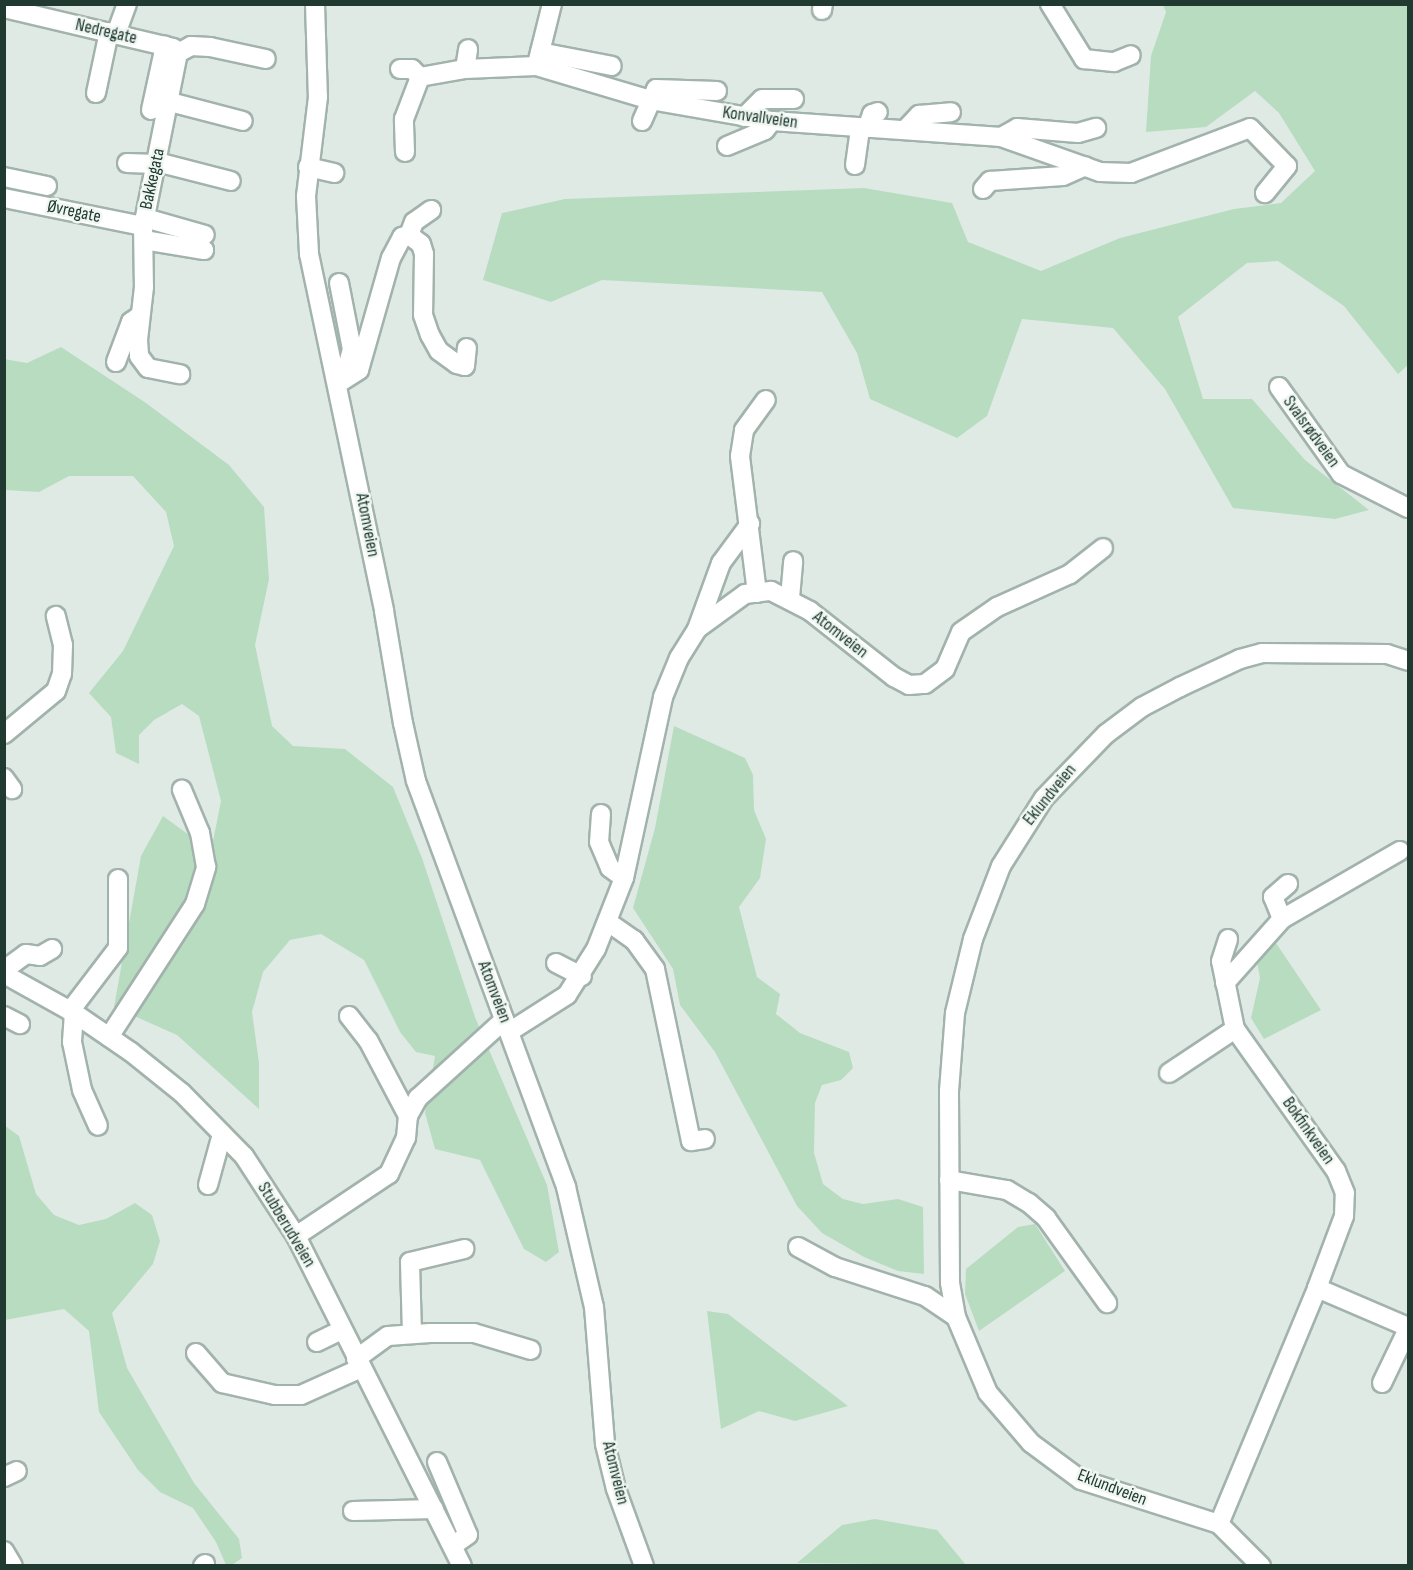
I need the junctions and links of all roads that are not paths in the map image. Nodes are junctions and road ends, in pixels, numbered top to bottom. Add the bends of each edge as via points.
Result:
1 (127, 4) edge
2 (315, 4) edge
3 (552, 4) edge
4 (1050, 4) edge
5 (4, 8) edge
6 (112, 33) junction
7 (172, 49) junction
8 (468, 49) dead end
9 (1131, 55) dead end
10 (266, 59) dead end
11 (538, 59) junction
12 (612, 66) dead end
13 (400, 69) dead end
14 (465, 69) junction
15 (420, 77) junction
16 (717, 91) dead end
17 (96, 93) dead end
18 (794, 99) dead end
19 (650, 100) junction
20 (170, 102) junction
21 (151, 110) dead end
22 (878, 112) dead end
23 (951, 112) dead end
24 (744, 117) junction
25 (243, 121) dead end
26 (642, 121) dead end
27 (772, 121) junction
28 (863, 128) junction
29 (1096, 128) dead end
30 (905, 130) junction
31 (1001, 137) junction
32 (727, 146) dead end
33 (405, 152) dead end
34 (128, 163) dead end
35 (157, 163) junction
36 (855, 165) dead end
37 (308, 167) junction
38 (1093, 169) junction
39 (334, 173) dead end
40 (4, 177) edge
41 (231, 181) dead end
42 (47, 186) dead end
43 (983, 189) dead end
44 (1265, 193) dead end
45 (4, 198) edge
46 (431, 210) dead end
47 (144, 228) junction
48 (410, 235) junction
49 (204, 243) dead end
50 (339, 284) dead end
51 (142, 314) junction
52 (467, 348) dead end
53 (116, 362) dead end
54 (180, 374) dead end
55 (341, 382) junction
56 (1279, 387) dead end
57 (766, 400) dead end
58 (1408, 508) edge
59 (750, 524) junction
60 (1103, 548) dead end
61 (793, 561) dead end
62 (757, 593) junction
63 (790, 598) junction
64 (56, 615) dead end
65 (697, 629) junction
66 (1408, 661) edge
67 (4, 734) edge
68 (182, 790) dead end
69 (601, 814) dead end
70 (1400, 851) dead end
71 (624, 878) junction
72 (118, 879) dead end
73 (1288, 884) dead end
74 (1282, 919) junction
75 (608, 922) junction
76 (1228, 939) dead end
77 (52, 949) dead end
78 (556, 963) dead end
79 (4, 970) edge
80 (4, 974) edge
81 (582, 976) junction
82 (1225, 983) junction
83 (72, 1012) junction
84 (349, 1016) dead end
85 (507, 1026) junction
86 (1235, 1029) junction
87 (109, 1037) junction
88 (1169, 1073) dead end
89 (408, 1116) junction
90 (98, 1126) dead end
91 (222, 1134) junction
92 (705, 1139) dead end
93 (949, 1180) junction
94 (208, 1185) dead end
95 (296, 1236) junction
96 (798, 1247) dead end
97 (464, 1249) dead end
98 (1317, 1288) junction
99 (1107, 1303) dead end
100 (956, 1317) junction
101 (1408, 1326) edge
102 (342, 1330) junction
103 (412, 1334) junction
104 (317, 1342) dead end
105 (531, 1350) dead end
106 (196, 1353) dead end
107 (359, 1363) junction
108 (1382, 1383) dead end
109 (437, 1462) dead end
110 (434, 1509) junction
111 (352, 1511) dead end
112 (1219, 1524) junction
113 (452, 1546) junction
114 (4, 1551) edge
115 (13, 1566) edge
116 (462, 1566) edge
117 (644, 1566) edge
118 (1261, 1566) edge

1 - 6 street
2 - 37 street, Atomveien via 318,97
3 - 11 street
4 - 9 street via 1084,59 1114,62
5 - 6 street, Nedregate via 89,20
6 - 7 street, Nedregate
6 - 17 street
7 - 10 street via 210,47
7 - 20 street, Bakkegata
7 - 21 street
8 - 14 street
11 - 12 street
11 - 14 street, Konvallveien
11 - 19 street, Konvallveien
13 - 15 street via 412,69
14 - 15 street, Konvallveien
15 - 33 street via 404,119
16 - 19 street via 665,87 656,89
18 - 24 street via 762,99
19 - 24 street, Konvallveien
19 - 26 street
20 - 25 street
20 - 35 street, Bakkegata
22 - 28 street via 872,114
23 - 30 street via 919,115
24 - 27 street, Konvallveien
27 - 28 street, Konvallveien
27 - 32 street via 765,130
28 - 30 street, Konvallveien
28 - 36 street
29 - 31 street via 1078,133 1017,128
30 - 31 street, Konvallveien
31 - 38 street, Konvallveien
34 - 35 street
35 - 41 street
35 - 47 street, Bakkegata
37 - 39 street
37 - 55 street, Atomveien via 309,254
38 - 43 street via 1063,176 990,181
38 - 44 street via 1131,173 1250,128 1287,166
40 - 42 street
45 - 47 street, Øvregate
46 - 48 street via 414,222
47 - 49 street, Øvregate
47 - 51 street, Bakkegata
48 - 52 street via 421,244 424,254 423,315 430,335 439,351 457,364 465,366
48 - 55 street via 402,237 391,258 359,370
50 - 55 street via 352,349
51 - 53 street via 131,322
51 - 54 street, Bakkegata via 139,356 148,368
55 - 85 street, Atomveien via 416,781
56 - 58 street, Svalsrødveien via 1341,474
57 - 59 street via 744,430 740,456
59 - 62 street
59 - 65 street via 721,563
60 - 63 street, Atomveien via 1070,574 997,608 961,632 945,669 925,684 909,685 894,677
61 - 63 street
62 - 63 street, Atomveien via 771,591
62 - 65 street, Atomveien via 745,594
64 - 67 street via 63,645 62,674 56,691
65 - 71 street, Atomveien via 679,658 663,697
66 - 93 street, Eklundveien via 1387,654 1263,653 1240,659 1142,707 1106,734 1044,798 1001,866 973,939 954,1014
68 - 87 street via 200,833 206,867 195,904
69 - 71 street via 599,842 610,868
70 - 74 street
71 - 75 street, Atomveien
72 - 83 street via 118,948
73 - 74 street via 1273,897
74 - 82 street
75 - 81 street, Atomveien
75 - 92 street via 634,940 655,969 691,1141
76 - 82 street, Bokfinkveien via 1221,961
77 - 79 street via 40,956 26,954
78 - 81 street
80 - 83 street, Stubberudveien
81 - 85 street, Atomveien via 567,995
82 - 86 street, Bokfinkveien
83 - 87 street, Stubberudveien
83 - 90 street via 72,1042 82,1090
84 - 89 street via 368,1040
85 - 89 street via 418,1098
85 - 117 street, Atomveien via 566,1187 594,1307 605,1444 616,1489
86 - 88 street
86 - 98 street, Bokfinkveien via 1336,1171 1346,1193 1344,1215
87 - 91 street, Stubberudveien via 182,1094
89 - 95 street via 406,1138 389,1174
91 - 94 street
91 - 95 street, Stubberudveien via 244,1156
93 - 99 street via 1007,1190 1029,1203 1046,1218
93 - 100 street, Eklundveien via 948,1249
95 - 102 street, Stubberudveien
96 - 100 street via 834,1267 925,1296
97 - 103 street via 410,1262
98 - 101 street
98 - 112 street, Bokfinkveien
100 - 112 street, Eklundveien via 988,1394 1039,1449 1081,1480
101 - 108 street
102 - 104 street
102 - 107 street, Stubberudveien
103 - 105 street via 474,1333
103 - 107 street via 388,1336
106 - 107 street via 222,1383 275,1395 301,1395
107 - 110 street, Stubberudveien
109 - 113 street via 468,1535
110 - 111 street
110 - 113 street, Stubberudveien
112 - 118 street, Eklundveien
113 - 116 street, Stubberudveien
114 - 115 street

